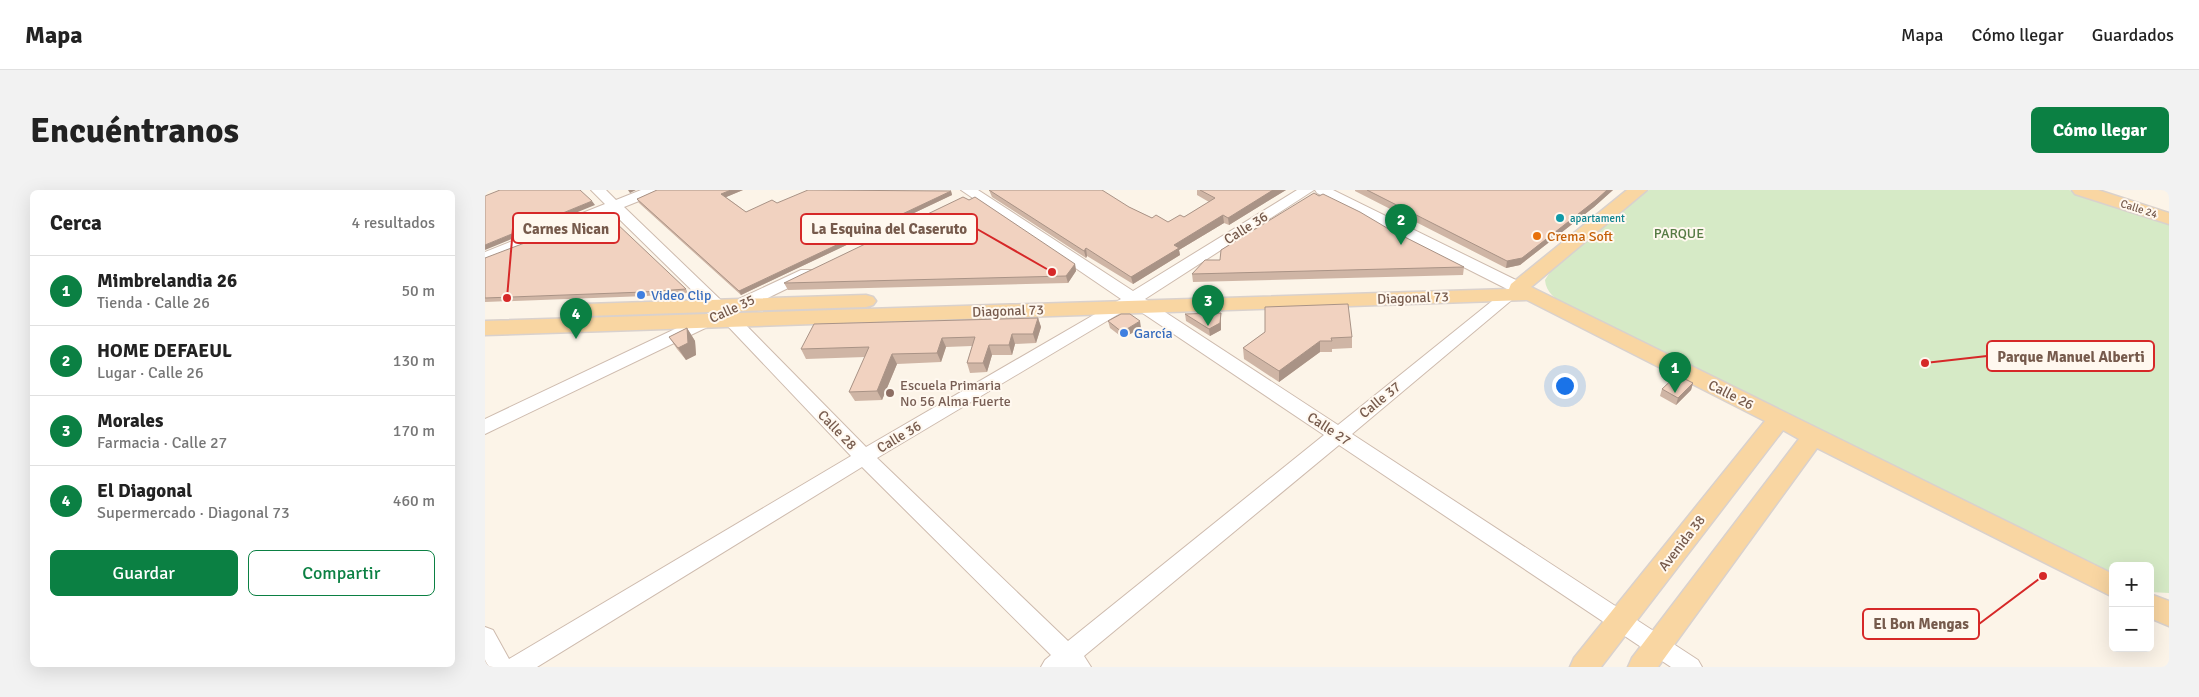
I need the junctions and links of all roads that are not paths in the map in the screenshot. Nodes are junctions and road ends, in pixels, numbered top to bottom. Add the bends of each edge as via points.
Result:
1 (598, 190) edge
2 (654, 190) edge
3 (1307, 190) edge
4 (1322, 190) edge
5 (1638, 190) edge
6 (2081, 190) edge
7 (973, 191) edge
8 (955, 202) edge
9 (614, 206) junction
10 (2169, 219) edge
11 (485, 257) edge
12 (823, 266) edge
13 (1518, 288) junction
14 (1132, 300) junction
15 (743, 304) junction
16 (485, 313) edge
17 (720, 315) junction
18 (485, 328) edge
19 (1779, 419) junction
20 (485, 427) edge
21 (1337, 434) junction
22 (1813, 436) junction
23 (864, 457) junction
24 (2109, 584) edge
25 (2154, 607) edge
26 (2169, 614) edge
27 (1620, 621) junction
28 (485, 637) edge
29 (1658, 646) junction
30 (1066, 663) edge
31 (501, 667) edge
32 (517, 667) edge
33 (1584, 667) edge
34 (1642, 667) edge
35 (1690, 667) edge

1 - 9 street, Calle 28
2 - 9 street
3 - 14 street, Calle 36
4 - 13 street, Calle 26
5 - 13 main road, Calle 37
6 - 10 main road, Calle 24
7 - 8 street
7 - 14 street, Calle 27
9 - 11 street
9 - 17 street, Calle 28
12 - 15 street, Calle 35
13 - 14 main road, Diagonal 73
13 - 19 main road, Calle 26
13 - 21 street, Calle 37
14 - 15 main road, Diagonal 73
14 - 17 main road, Diagonal 73
14 - 21 street, Calle 27
14 - 23 street, Calle 36
15 - 17 main road, Diagonal 73
16 - 17 main road, Diagonal 73
17 - 18 main road, Diagonal 73
17 - 20 street, Calle 35
17 - 23 street, Calle 28
19 - 22 main road, Calle 26
19 - 27 main road, Avenida 38
21 - 27 street, Calle 27
21 - 30 street, Calle 37
22 - 24 main road, Calle 26
22 - 29 main road
23 - 30 street, Calle 28
23 - 32 street, Calle 36
25 - 26 main road
27 - 29 street, Calle 27
27 - 33 main road, Avenida 38
28 - 31 street
29 - 34 main road
29 - 35 street, Calle 27

